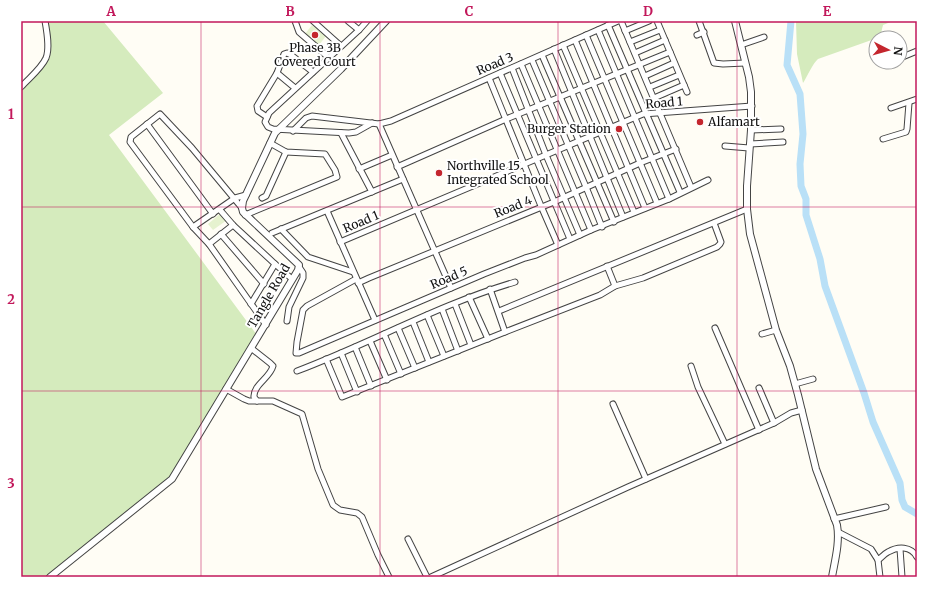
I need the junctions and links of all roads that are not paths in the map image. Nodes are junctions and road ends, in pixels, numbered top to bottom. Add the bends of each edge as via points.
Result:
1 (46, 21) edge
2 (295, 21) edge
3 (313, 21) edge
4 (348, 21) edge
5 (367, 21) edge
6 (386, 21) edge
7 (620, 21) edge
8 (649, 21) edge
9 (657, 21) edge
10 (699, 21) edge
11 (735, 21) edge
12 (608, 25) junction
13 (359, 30) junction
14 (598, 30) junction
15 (660, 30) junction
16 (625, 31) junction
17 (704, 32) junction
18 (586, 35) junction
19 (697, 35) dead end
20 (764, 37) dead end
21 (575, 40) junction
22 (665, 40) junction
23 (630, 42) junction
24 (564, 45) junction
25 (741, 45) junction
26 (341, 46) junction
27 (554, 49) junction
28 (670, 52) junction
29 (635, 53) junction
30 (542, 54) junction
31 (328, 57) junction
32 (532, 60) junction
33 (745, 62) junction
34 (674, 63) junction
35 (521, 64) junction
36 (640, 65) junction
37 (512, 68) junction
38 (627, 70) junction
39 (313, 72) junction
40 (277, 73) junction
41 (500, 73) junction
42 (616, 74) junction
43 (679, 74) junction
44 (645, 76) junction
45 (489, 78) junction
46 (604, 79) junction
47 (592, 84) junction
48 (684, 86) junction
49 (21, 87) edge
50 (650, 87) junction
51 (296, 88) junction
52 (582, 88) junction
53 (687, 92) dead end
54 (571, 93) junction
55 (560, 97) junction
56 (654, 98) junction
57 (917, 99) edge
58 (549, 102) junction
59 (909, 102) junction
60 (539, 106) junction
61 (752, 106) junction
62 (891, 108) dead end
63 (529, 110) junction
64 (660, 113) junction
65 (647, 114) junction
66 (517, 115) junction
67 (266, 117) junction
68 (635, 118) junction
69 (506, 119) junction
70 (624, 122) junction
71 (372, 123) junction
72 (146, 124) junction
73 (379, 124) junction
74 (611, 128) junction
75 (280, 129) junction
76 (781, 129) dead end
77 (751, 130) junction
78 (293, 131) junction
79 (600, 132) junction
80 (341, 133) junction
81 (589, 137) junction
82 (883, 139) dead end
83 (579, 142) junction
84 (783, 142) dead end
85 (270, 143) junction
86 (568, 146) junction
87 (725, 146) dead end
88 (749, 146) junction
89 (676, 149) junction
90 (557, 151) junction
91 (286, 152) junction
92 (664, 154) junction
93 (392, 155) junction
94 (546, 155) junction
95 (653, 158) junction
96 (536, 159) junction
97 (640, 163) junction
98 (525, 164) junction
99 (397, 167) junction
100 (359, 169) junction
101 (629, 169) junction
102 (618, 174) junction
103 (608, 178) junction
104 (403, 179) junction
105 (708, 180) dead end
106 (597, 183) junction
107 (586, 187) junction
108 (691, 187) junction
109 (372, 192) junction
110 (575, 192) junction
111 (680, 192) junction
112 (246, 195) junction
113 (564, 197) junction
114 (234, 198) junction
115 (262, 198) dead end
116 (669, 199) junction
117 (554, 202) junction
118 (657, 203) junction
119 (541, 206) junction
120 (242, 208) junction
121 (645, 208) junction
122 (417, 209) junction
123 (747, 209) junction
124 (220, 210) junction
125 (326, 211) junction
126 (634, 212) junction
127 (213, 214) junction
128 (245, 214) junction
129 (623, 217) junction
130 (614, 222) junction
131 (714, 223) junction
132 (233, 225) junction
133 (193, 227) junction
134 (602, 227) junction
135 (281, 229) junction
136 (591, 230) junction
137 (272, 232) dead end
138 (222, 234) junction
139 (580, 236) junction
140 (570, 239) junction
141 (340, 242) junction
142 (209, 244) junction
143 (558, 244) junction
144 (436, 250) junction
145 (275, 264) junction
146 (607, 266) junction
147 (299, 267) junction
148 (353, 272) junction
149 (291, 281) junction
150 (357, 281) junction
151 (515, 282) dead end
152 (264, 284) junction
153 (300, 286) junction
154 (616, 286) junction
155 (451, 288) junction
156 (490, 289) junction
157 (469, 298) junction
158 (251, 304) junction
159 (455, 304) junction
160 (442, 309) junction
161 (498, 311) junction
162 (427, 315) junction
163 (375, 320) junction
164 (287, 321) dead end
165 (413, 322) junction
166 (266, 325) junction
167 (398, 328) junction
168 (715, 328) dead end
169 (776, 330) junction
170 (505, 332) junction
171 (384, 334) junction
172 (762, 334) dead end
173 (488, 339) junction
174 (370, 341) junction
175 (471, 345) junction
176 (355, 347) junction
177 (251, 348) junction
178 (458, 351) junction
179 (341, 353) junction
180 (444, 356) junction
181 (326, 359) junction
182 (430, 362) junction
183 (691, 366) dead end
184 (415, 368) junction
185 (298, 371) dead end
186 (401, 374) junction
187 (812, 379) dead end
188 (386, 380) junction
189 (795, 384) junction
190 (371, 386) junction
191 (759, 388) dead end
192 (226, 389) junction
193 (356, 392) junction
194 (257, 400) junction
195 (613, 404) dead end
196 (802, 410) junction
197 (774, 423) junction
198 (759, 430) junction
199 (726, 444) junction
200 (646, 479) junction
201 (886, 507) dead end
202 (834, 519) junction
203 (838, 532) junction
204 (408, 539) dead end
205 (900, 549) junction
206 (917, 557) edge
207 (878, 560) junction
208 (50, 577) edge
209 (389, 577) edge
210 (427, 577) edge
211 (431, 577) edge
212 (832, 577) edge
213 (880, 577) edge
214 (902, 577) edge

1 - 49 street via 47,58
2 - 31 street via 299,32
3 - 26 street
4 - 13 street
5 - 13 street
6 - 75 street
7 - 12 street, Road 3
7 - 16 street
8 - 16 street
9 - 15 street
10 - 17 street
11 - 25 street
12 - 14 street, Road 3
12 - 38 street
13 - 26 street
14 - 18 street, Road 3
14 - 42 street
15 - 22 street
15 - 23 street
16 - 23 street
17 - 19 street
17 - 33 street via 714,62
18 - 21 street, Road 3
18 - 46 street
20 - 25 street
21 - 24 street, Road 3
21 - 47 street
22 - 28 street
22 - 29 street
23 - 29 street
24 - 27 street, Road 3
24 - 52 street
25 - 33 street
26 - 31 street
27 - 30 street, Road 3
27 - 54 street
28 - 34 street
28 - 36 street
29 - 36 street
30 - 32 street, Road 3
30 - 55 street
31 - 39 street
32 - 35 street, Road 3
32 - 58 street
33 - 61 street
34 - 43 street
34 - 44 street
35 - 37 street, Road 3
35 - 60 street
36 - 38 street
36 - 44 street
37 - 41 street, Road 3
37 - 63 street
38 - 42 street
38 - 65 street
39 - 40 street via 286,53
39 - 51 street
40 - 51 street
40 - 67 street via 257,106 258,111
41 - 45 street, Road 3
41 - 66 street
42 - 46 street
42 - 68 street
43 - 48 street
43 - 50 street
44 - 50 street
45 - 69 street
45 - 73 street, Road 3 via 413,112
46 - 47 street
46 - 70 street
47 - 52 street
47 - 74 street
48 - 53 street
48 - 56 street
50 - 56 street
51 - 67 street
52 - 54 street
52 - 79 street
54 - 55 street
54 - 81 street
55 - 58 street
55 - 83 street
56 - 64 street
57 - 59 street
58 - 60 street
58 - 86 street
59 - 62 street
59 - 82 street via 906,132
60 - 63 street
60 - 90 street
61 - 64 street, Road 1
61 - 77 street
63 - 66 street
63 - 94 street
64 - 65 street, Road 1
64 - 89 street
65 - 68 street, Road 1
65 - 92 street
66 - 69 street
66 - 96 street
67 - 75 street via 268,127
68 - 70 street, Road 1
68 - 95 street
69 - 98 street
69 - 99 street
70 - 74 street, Road 1
70 - 97 street
71 - 73 street
71 - 78 street via 312,116 306,118
71 - 80 street via 356,132
72 - 114 street via 162,115
72 - 127 street
72 - 133 street via 131,137 130,142
73 - 93 street
74 - 79 street, Road 1
74 - 101 street
75 - 78 street
75 - 85 street
76 - 77 street
77 - 88 street
78 - 80 street
79 - 81 street, Road 1
79 - 102 street
80 - 100 street
81 - 83 street, Road 1
81 - 103 street
83 - 86 street, Road 1
83 - 106 street
84 - 88 street
85 - 91 street
85 - 112 street
86 - 90 street, Road 1
86 - 107 street
87 - 88 street
88 - 123 street
89 - 92 street, Road 4
89 - 108 street
90 - 94 street, Road 1
90 - 110 street
91 - 115 street via 266,196
91 - 128 street via 325,154 337,177
92 - 95 street, Road 4
92 - 111 street
93 - 99 street
93 - 100 street
94 - 96 street, Road 1
94 - 113 street
95 - 97 street, Road 4
95 - 116 street
96 - 98 street, Road 1
96 - 117 street
97 - 101 street, Road 4
97 - 118 street
98 - 119 street
98 - 122 street, Road 1
99 - 104 street
100 - 109 street
101 - 102 street, Road 4
101 - 121 street
102 - 103 street, Road 4
102 - 126 street
103 - 106 street, Road 4
103 - 129 street
104 - 109 street
104 - 122 street
105 - 108 street, Road 5
106 - 107 street, Road 4
106 - 130 street
107 - 110 street, Road 4
107 - 134 street
108 - 111 street, Road 5
109 - 125 street
110 - 113 street, Road 4
110 - 136 street
111 - 116 street, Road 5
112 - 114 street
112 - 120 street
113 - 117 street, Road 4
113 - 139 street
114 - 120 street
114 - 124 street
116 - 118 street, Road 5
117 - 119 street, Road 4
117 - 140 street
118 - 121 street, Road 5
119 - 143 street
119 - 144 street, Road 4
120 - 128 street, Tangle Road
121 - 126 street, Road 5
122 - 141 street, Road 1
122 - 144 street
123 - 131 street
123 - 169 street via 753,245
124 - 127 street
124 - 132 street
125 - 135 street
125 - 141 street
126 - 129 street, Road 5
127 - 133 street
128 - 147 street, Tangle Road via 298,263
129 - 130 street, Road 5
130 - 134 street, Road 5
131 - 146 street
131 - 154 street via 720,244 643,278
132 - 138 street
132 - 145 street
133 - 142 street
134 - 136 street, Road 5
135 - 137 street
135 - 148 street via 308,257
136 - 139 street, Road 5
138 - 142 street
138 - 152 street
139 - 140 street, Road 5
140 - 143 street, Road 5
141 - 148 street
142 - 158 street
143 - 155 street, Road 5
144 - 150 street, Road 4
144 - 155 street
145 - 149 street
145 - 152 street
146 - 154 street
146 - 161 street
147 - 149 street, Tangle Road
147 - 153 street via 303,276
148 - 150 street
149 - 153 street
149 - 166 street, Tangle Road
150 - 163 street
150 - 163 street, Road 5 via 303,310 296,353
151 - 156 street
152 - 158 street
153 - 164 street via 289,307
154 - 170 street via 600,295
155 - 163 street, Road 5
156 - 157 street
156 - 161 street
157 - 159 street
157 - 173 street
158 - 166 street
159 - 160 street
159 - 175 street
160 - 162 street
160 - 178 street
161 - 170 street
162 - 165 street
162 - 180 street
165 - 167 street
165 - 182 street
166 - 177 street, Tangle Road
167 - 171 street
167 - 184 street
168 - 198 street
169 - 172 street
169 - 189 street
170 - 173 street
171 - 174 street
171 - 186 street
173 - 175 street
174 - 176 street
174 - 188 street
175 - 178 street
176 - 179 street
176 - 190 street
177 - 192 street, Tangle Road
177 - 194 street via 273,366 254,392
178 - 180 street
179 - 181 street
179 - 193 street
180 - 182 street
181 - 185 street
181 - 193 street via 342,397
182 - 184 street
183 - 199 street via 698,387
184 - 186 street
186 - 188 street
187 - 189 street
188 - 190 street
189 - 196 street
190 - 193 street
191 - 197 street
192 - 194 street via 249,401
192 - 208 street, Tangle Road via 172,479
194 - 209 street via 273,401 302,414 318,469 332,502 337,509 357,513 362,517
195 - 200 street
196 - 197 street
196 - 202 street via 816,469
197 - 198 street
198 - 199 street
199 - 200 street
200 - 211 street
201 - 202 street
202 - 203 street
203 - 207 street via 871,549
203 - 212 street
204 - 210 street
205 - 206 street via 911,549
205 - 207 street via 888,551
205 - 214 street
207 - 213 street

